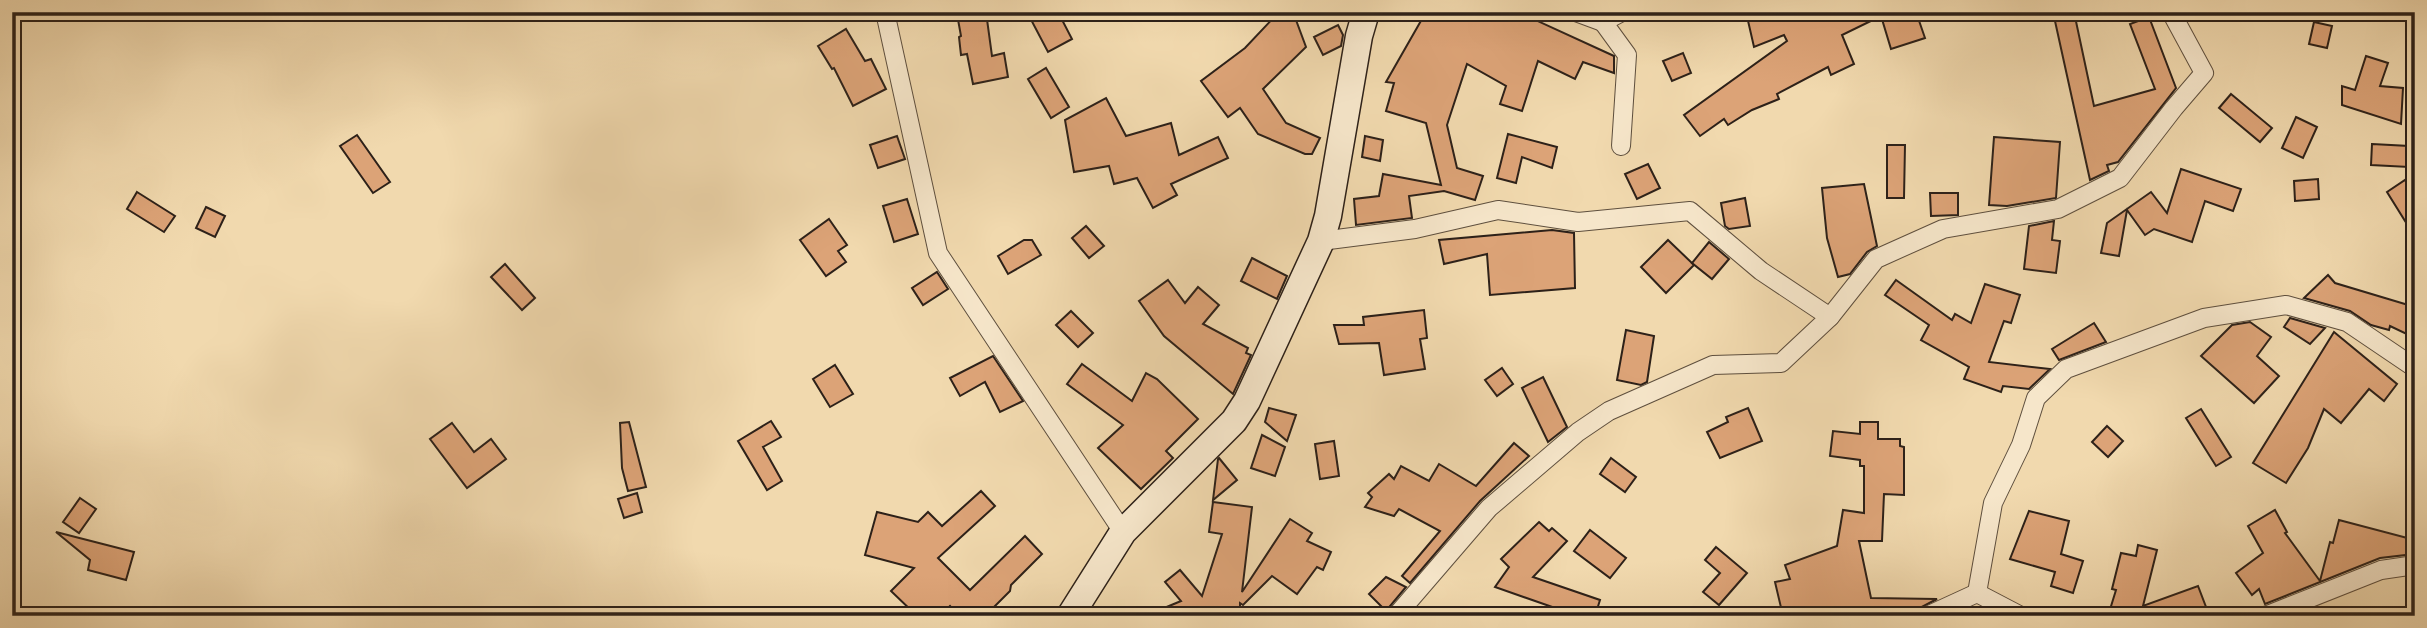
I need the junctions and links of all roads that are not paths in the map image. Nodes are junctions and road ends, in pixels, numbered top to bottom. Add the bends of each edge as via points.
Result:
1 (885, 12) edge
2 (1366, 12) edge
3 (1576, 12) edge
4 (1622, 12) edge
5 (2171, 12) edge
6 (1603, 22) junction
7 (1621, 146) dead end
8 (1321, 241) junction
9 (1830, 317) junction
10 (2415, 369) edge
11 (1123, 532) junction
12 (2415, 565) edge
13 (1977, 593) junction
14 (1070, 616) edge
15 (1396, 616) edge
16 (1927, 616) edge
17 (2021, 616) edge
18 (2265, 616) edge

1 - 11 street via 938,253
2 - 8 main road
3 - 6 street
4 - 6 street
5 - 9 street via 2204,73 2120,178 2058,209 1943,229 1876,259
6 - 7 street via 1627,55
8 - 9 street via 1415,229 1498,210 1578,222 1690,211 1761,271
8 - 11 main road via 1241,411
9 - 15 street via 1781,363 1713,365 1609,411 1588,425 1489,508
10 - 13 street via 2347,322 2286,305 2204,318 2066,369 2036,398 2021,445 1993,503
11 - 14 main road
12 - 18 street via 2381,570
13 - 16 street
13 - 17 street

